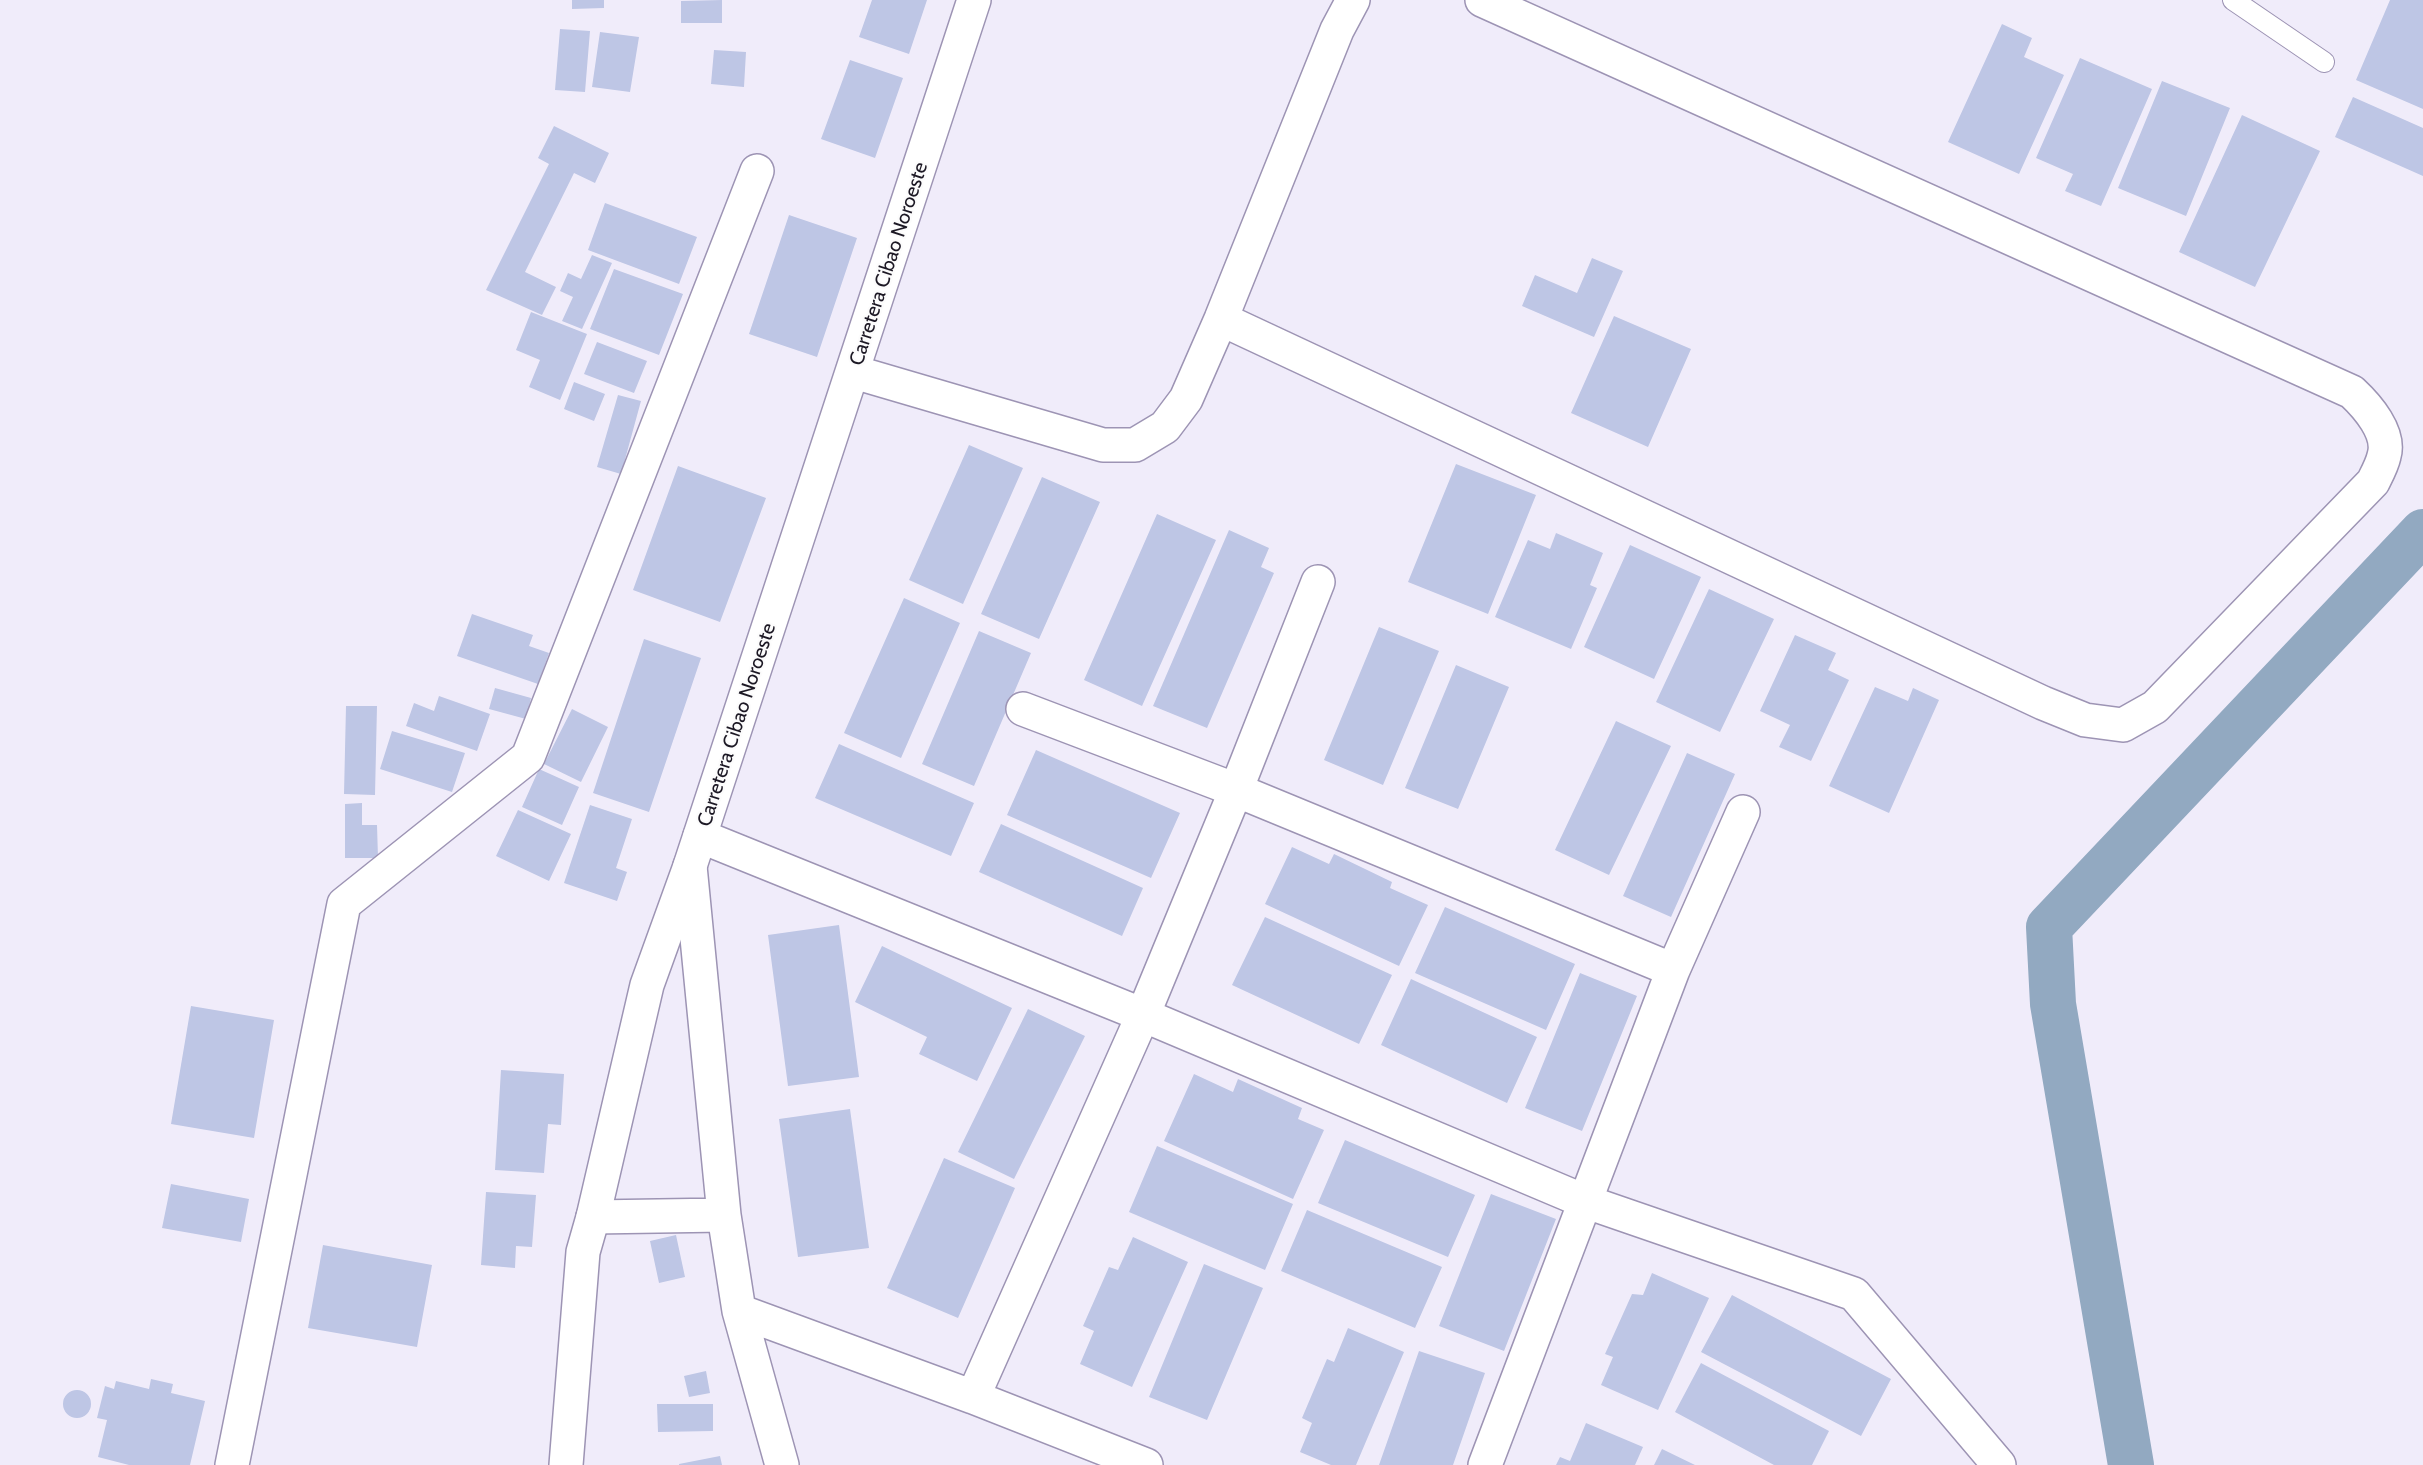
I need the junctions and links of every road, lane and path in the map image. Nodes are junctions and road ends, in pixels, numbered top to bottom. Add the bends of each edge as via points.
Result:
1 (975, 0) edge
2 (1353, 0) edge
3 (1482, 0) edge
4 (2233, 0) edge
5 (2324, 62) dead end
6 (757, 171) dead end
7 (1221, 318) junction
8 (854, 372) junction
9 (1317, 582) dead end
10 (1023, 709) dead end
11 (1236, 790) junction
12 (1743, 812) dead end
13 (695, 851) junction
14 (1673, 970) junction
15 (1143, 1015) junction
16 (1584, 1201) junction
17 (724, 1215) junction
18 (593, 1217) junction
19 (739, 1311) junction
20 (973, 1397) junction
21 (232, 1465) edge
22 (566, 1465) edge
23 (782, 1465) edge
24 (1146, 1465) edge
25 (1485, 1465) edge
26 (1999, 1465) edge

1 - 8 street, Carretera Cibao Noroeste
2 - 7 street via 1337,30
3 - 7 street via 2352,392 2381,429 2385,454 2373,482 2155,707 2123,724 2085,720 2043,704
4 - 5 lane
6 - 21 street via 528,757 345,904
7 - 8 street via 1186,399 1165,427 1135,445 1103,445
8 - 13 street, Carretera Cibao Noroeste
9 - 11 street
10 - 11 street
11 - 14 street
11 - 15 street
12 - 14 street
13 - 15 street
13 - 17 street
13 - 18 street, Carretera Cibao Noroeste via 647,985
14 - 16 street
15 - 16 street
15 - 20 street
16 - 25 street
16 - 26 street via 1854,1294
17 - 18 street
17 - 19 street
18 - 22 street, Carretera Cibao Noroeste via 583,1252
19 - 20 street
19 - 23 street
20 - 24 street

